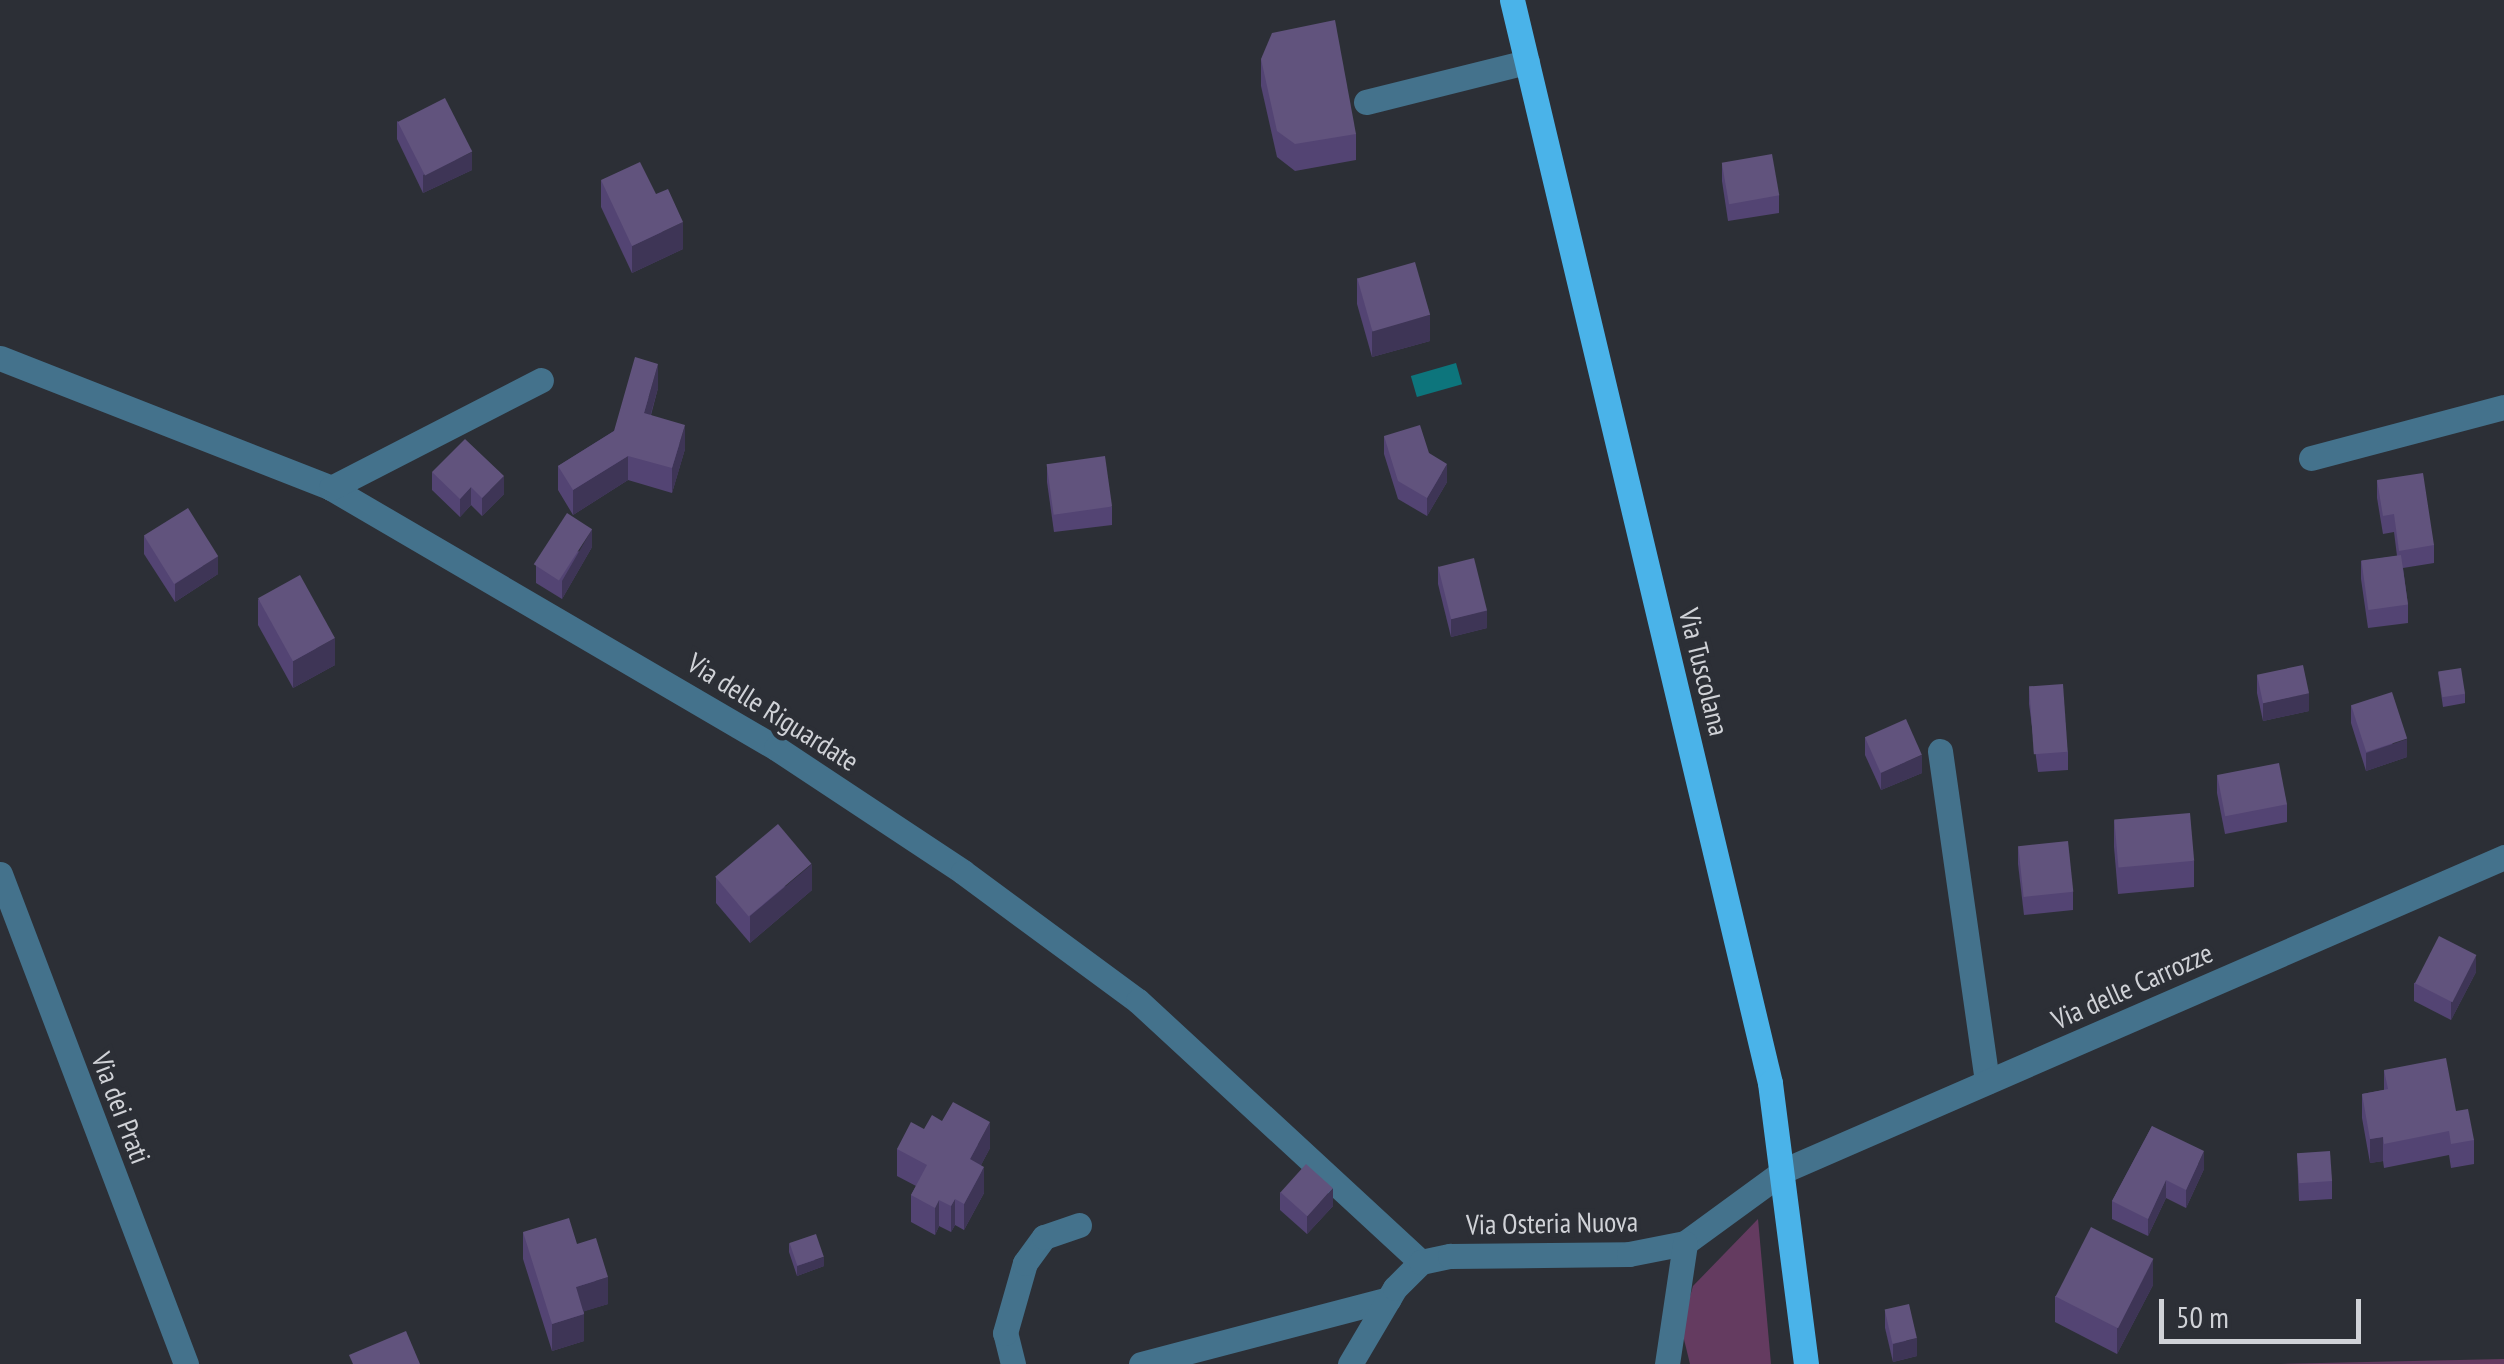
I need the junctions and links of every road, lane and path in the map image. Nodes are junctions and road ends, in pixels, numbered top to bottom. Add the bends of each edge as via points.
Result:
1 (1512, 0) edge
2 (1527, 62) junction
3 (1366, 102) dead end
4 (0, 358) edge
5 (541, 380) dead end
6 (2504, 407) edge
7 (2311, 458) dead end
8 (331, 488) junction
9 (1940, 751) dead end
10 (2504, 858) edge
11 (0, 874) edge
12 (1987, 1082) junction
13 (1784, 1170) junction
14 (1079, 1225) dead end
15 (1685, 1243) junction
16 (1420, 1262) junction
17 (1389, 1299) junction
18 (186, 1364) edge
19 (1013, 1364) edge
20 (1140, 1364) edge
21 (1350, 1364) edge
22 (1667, 1364) edge
23 (1806, 1364) edge

1 - 2 main road, Via Tuscolana
2 - 3 street
2 - 13 main road, Via Tuscolana via 1730,905
4 - 8 street, Via delle Riguardate
5 - 8 street
6 - 7 street
8 - 16 street, Via delle Riguardate via 733,721 1034,922 1227,1076
9 - 12 street
10 - 12 street, Via delle Carrozze
11 - 18 street, Via dei Prati
12 - 13 street, Via delle Carrozze
13 - 15 street, Via Osteria Nuova
13 - 23 main road, Via Tuscolana
14 - 19 street via 1044,1237 1026,1263 1005,1333
15 - 16 street, Via Osteria Nuova via 1629,1254
15 - 22 street
16 - 17 street
17 - 20 street
17 - 21 street

